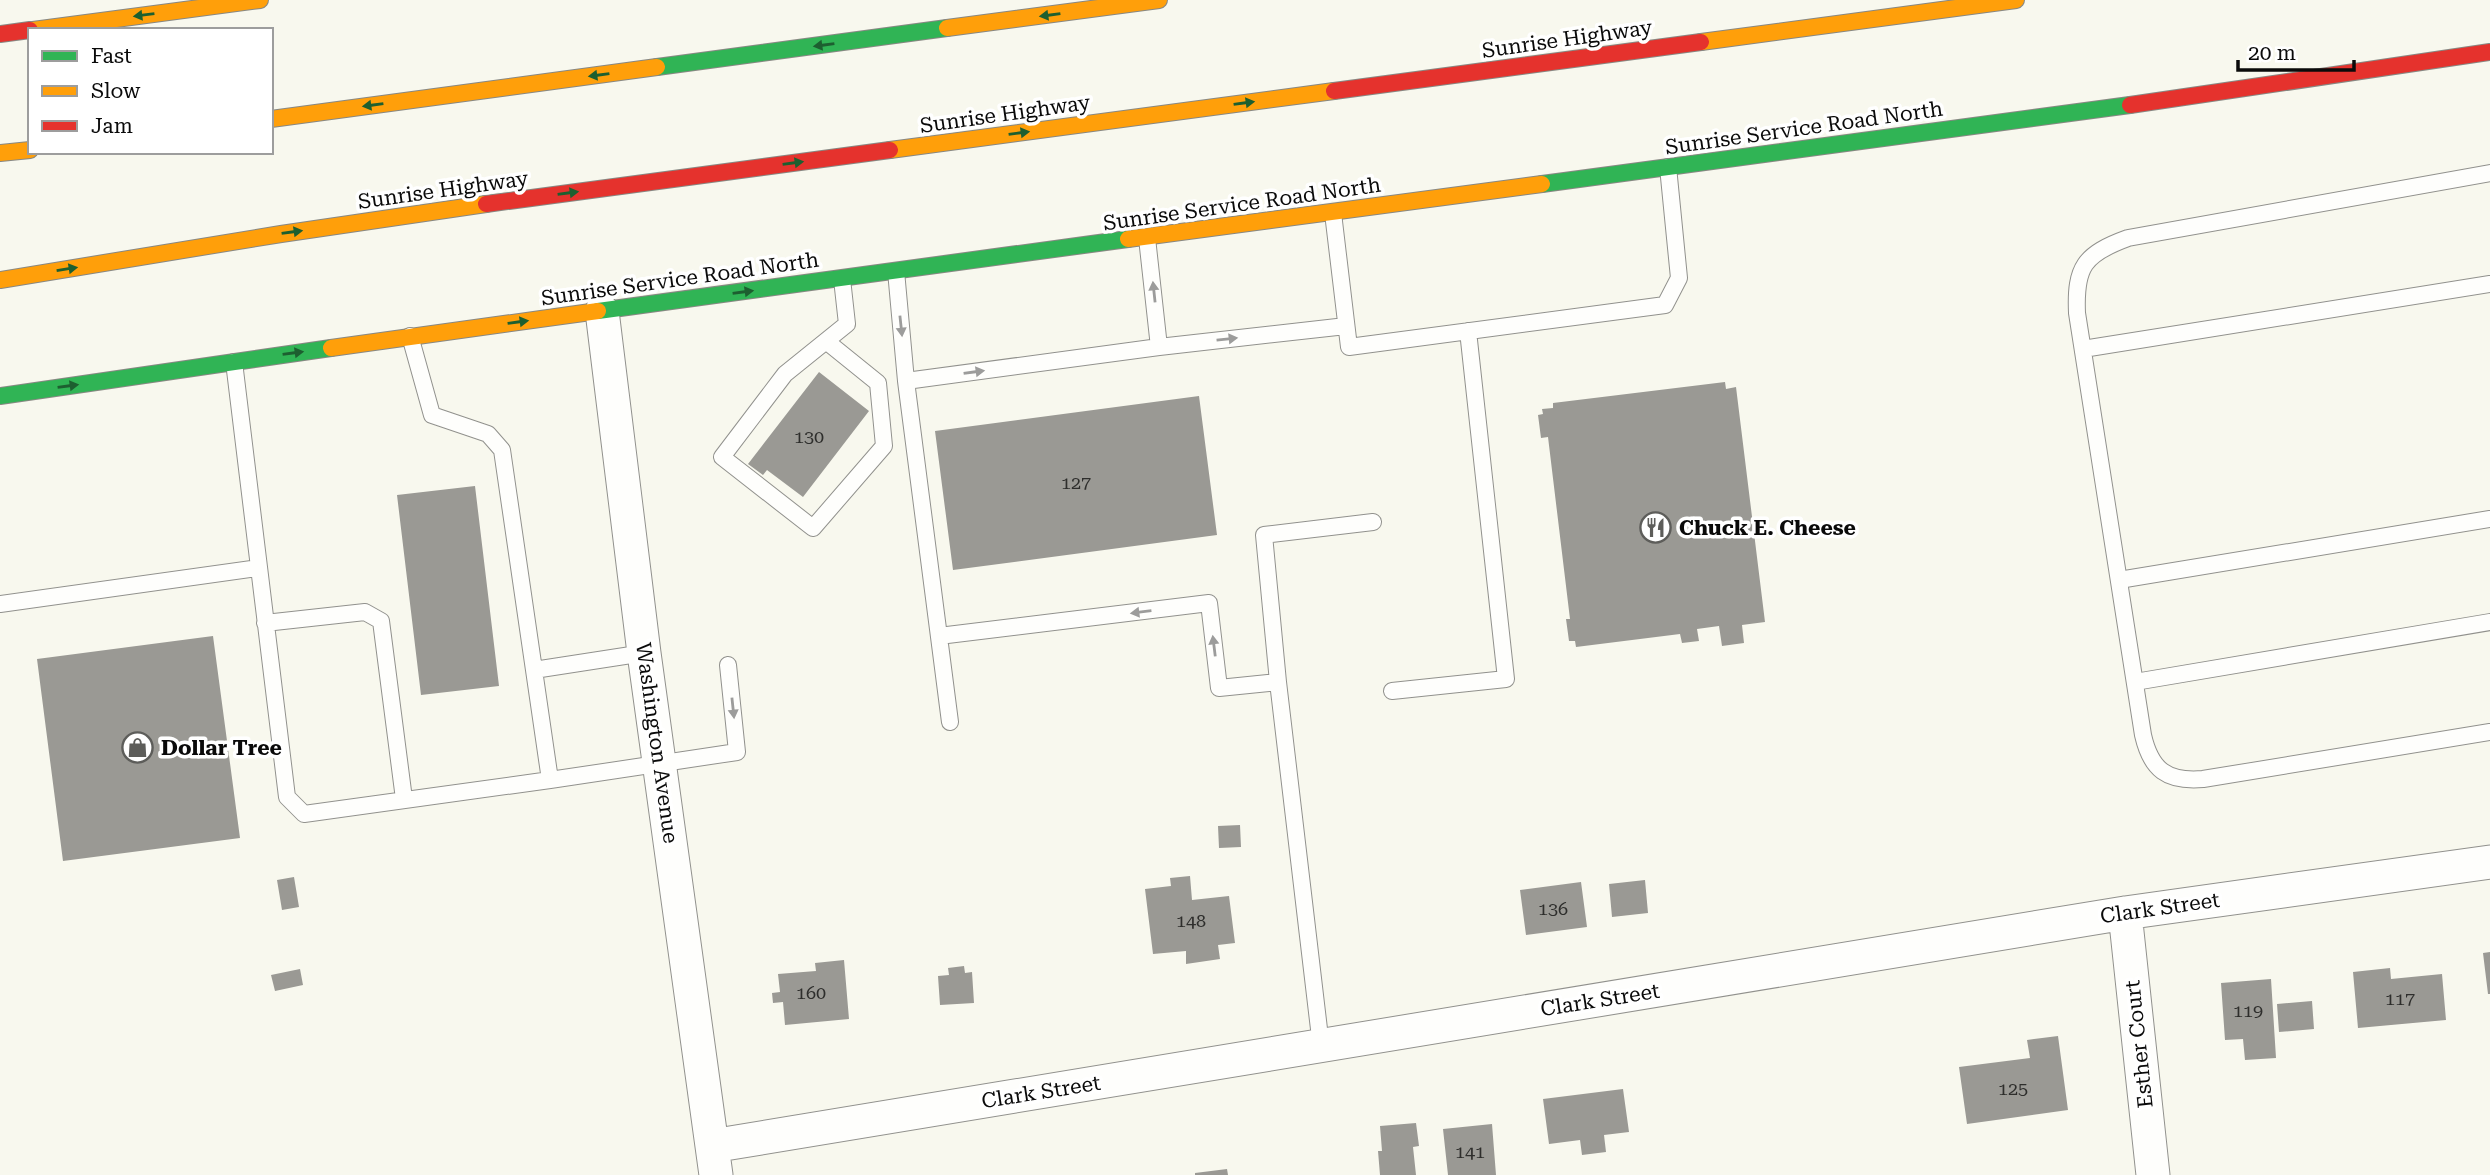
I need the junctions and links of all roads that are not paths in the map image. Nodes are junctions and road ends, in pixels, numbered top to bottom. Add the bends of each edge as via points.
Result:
1 (260, 0) edge
2 (1159, 0) edge
3 (2017, 0) edge
4 (47, 28) edge
5 (28, 30) edge
6 (0, 34) edge
7 (2490, 52) edge
8 (273, 119) edge
9 (28, 150) edge
10 (0, 153) edge
11 (1668, 167) junction
12 (2490, 173) edge
13 (1333, 213) junction
14 (1147, 238) junction
15 (896, 271) junction
16 (842, 279) junction
17 (0, 280) edge
18 (2490, 284) edge
19 (602, 311) junction
20 (1346, 326) junction
21 (1468, 331) junction
22 (410, 336) junction
23 (826, 341) junction
24 (1159, 347) junction
25 (2083, 349) junction
26 (234, 362) junction
27 (906, 381) junction
28 (0, 396) edge
29 (2490, 519) edge
30 (1373, 522) dead end
31 (258, 568) junction
32 (2119, 579) junction
33 (0, 604) edge
34 (2490, 622) edge
35 (265, 623) junction
36 (939, 636) junction
37 (644, 653) junction
38 (728, 665) dead end
39 (534, 670) junction
40 (1278, 682) junction
41 (2135, 682) junction
42 (1392, 691) dead end
43 (950, 722) dead end
44 (2490, 732) edge
45 (661, 763) junction
46 (550, 780) junction
47 (404, 799) junction
48 (2490, 862) edge
49 (2125, 913) junction
50 (1321, 1046) junction
51 (714, 1160) edge
52 (2153, 1175) edge

1 -> 4 main road
2 -> 8 main road
17 -> 3 main road, Sunrise Highway via 514,201
5 - 6 main road
7 - 11 main road, Sunrise Service Road North
9 - 10 main road
11 - 13 main road, Sunrise Service Road North
11 - 21 lane via 1679,278 1665,304
12 - 25 lane via 2117,242 2095,253 2078,277
13 - 14 main road, Sunrise Service Road North
13 - 20 lane
14 - 15 main road, Sunrise Service Road North
24 -> 14 lane
15 - 16 main road, Sunrise Service Road North
15 -> 27 lane
19 -> 16 main road, Sunrise Service Road North
16 - 23 lane via 846,324
18 - 25 lane
22 -> 19 main road, Sunrise Service Road North
19 - 37 street, Washington Avenue
20 - 21 lane via 1349,347
24 -> 20 lane
21 - 42 lane via 1506,678
26 -> 22 main road, Sunrise Service Road North
22 - 39 lane via 432,415 488,434 502,450
23 - 23 lane via 785,374 722,457 813,528 884,446 878,383
27 -> 24 lane
25 - 32 lane
28 -> 26 main road, Sunrise Service Road North
26 - 31 lane
27 - 36 lane
29 - 32 lane
30 - 40 lane via 1264,535
31 - 33 lane
31 - 35 lane
32 - 41 lane
34 - 41 lane
35 - 47 lane via 365,612 381,621
35 - 47 lane via 287,797 304,814
40 -> 36 lane via 1219,688 1209,603
36 - 43 lane
37 - 39 lane
37 - 45 street, Washington Avenue
38 -> 45 lane via 737,752
39 - 46 lane
40 - 50 lane
41 - 44 lane via 2147,752 2164,773 2184,780
45 - 46 lane
45 - 51 street, Washington Avenue
46 - 47 lane
48 - 49 street, Clark Street
49 - 50 street, Clark Street
49 - 52 street, Esther Court
50 - 51 street, Clark Street

